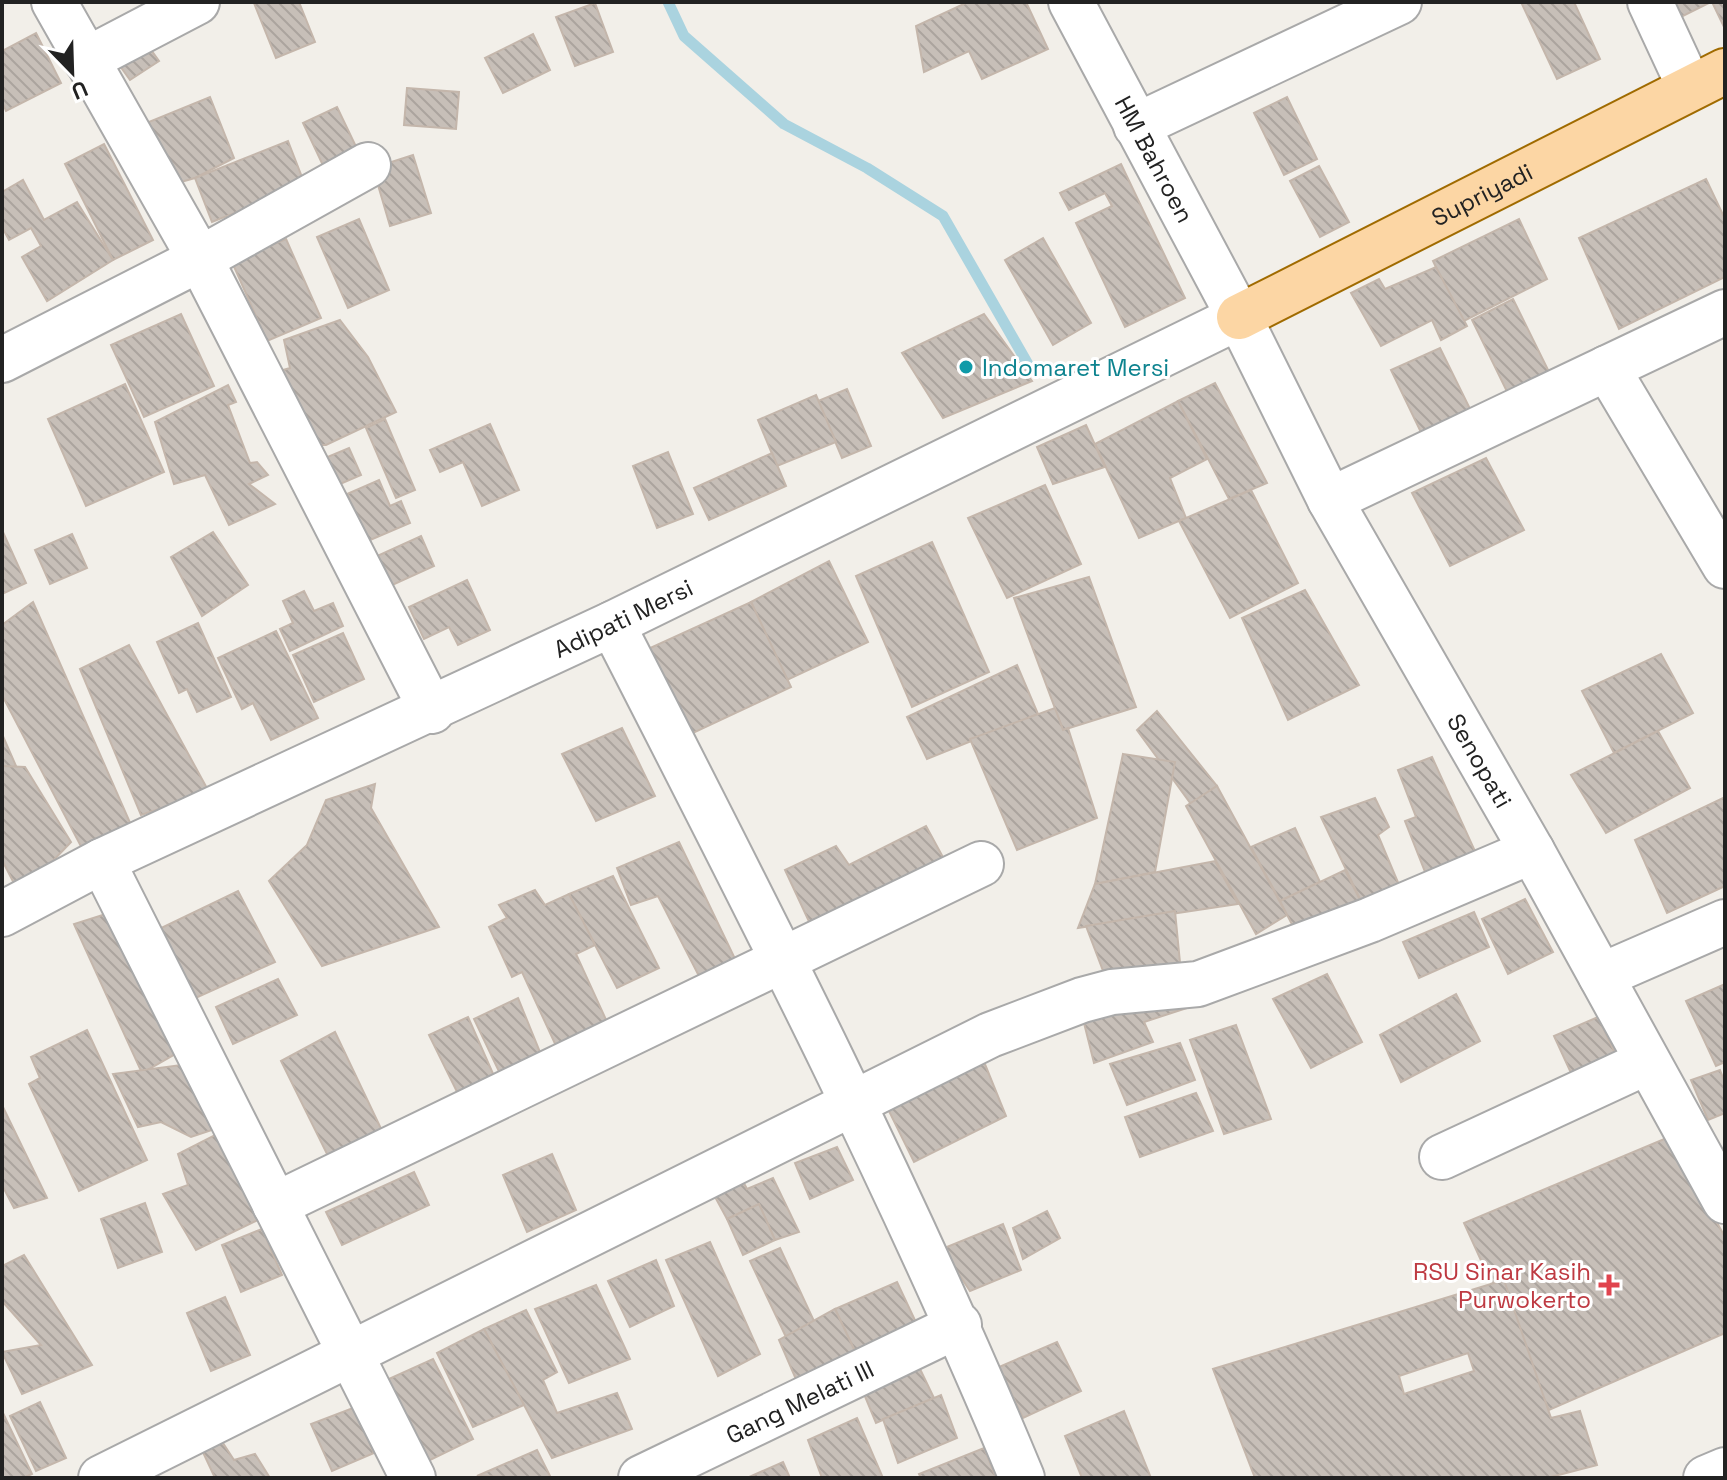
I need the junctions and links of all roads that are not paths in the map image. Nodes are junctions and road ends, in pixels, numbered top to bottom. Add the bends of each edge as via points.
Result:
1 (54, 2) edge
2 (197, 2) edge
3 (1071, 2) edge
4 (1399, 2) edge
5 (1650, 2) edge
6 (86, 60) junction
7 (1707, 80) edge
8 (1136, 126) junction
9 (368, 165) dead end
10 (200, 259) junction
11 (1725, 312) edge
12 (1239, 317) junction
13 (2, 360) edge
14 (1607, 368) junction
15 (1330, 500) junction
16 (1725, 566) edge
17 (612, 624) junction
18 (432, 711) junction
19 (1532, 851) junction
20 (102, 861) junction
21 (981, 864) dead end
22 (2, 914) edge
23 (1725, 922) edge
24 (784, 959) junction
25 (1601, 976) junction
26 (1647, 1062) junction
27 (853, 1101) junction
28 (1442, 1157) dead end
29 (1725, 1201) edge
30 (275, 1205) junction
31 (959, 1325) junction
32 (349, 1354) junction
33 (1725, 1470) edge
34 (101, 1478) edge
35 (413, 1478) edge
36 (641, 1478) edge
37 (1022, 1478) edge
38 (1706, 1478) edge

1 - 6 street
2 - 6 street
3 - 8 street, HM Bahroen
4 - 8 street
5 - 7 street
6 - 10 street
7 - 12 main road, Supriyadi
8 - 12 street, HM Bahroen
9 - 10 street
10 - 13 street
10 - 18 street
11 - 14 street
12 - 15 street, Senopati
12 - 17 street, Adipati Mersi
14 - 15 street
14 - 16 street
15 - 19 street, Senopati
17 - 18 street, Adipati Mersi
17 - 24 street
18 - 20 street, Adipati Mersi
19 - 25 street, Senopati
19 - 27 street via 1370,920 1198,984 1082,1000 990,1035
20 - 22 street, Adipati Mersi
20 - 30 street
21 - 24 street
23 - 25 street
24 - 27 street
24 - 30 street
25 - 26 street, Senopati
26 - 28 street
26 - 29 street, Senopati
27 - 31 street
27 - 32 street
30 - 32 street
31 - 36 street, Gang Melati III
31 - 37 street
32 - 34 street
32 - 35 street
33 - 38 street

